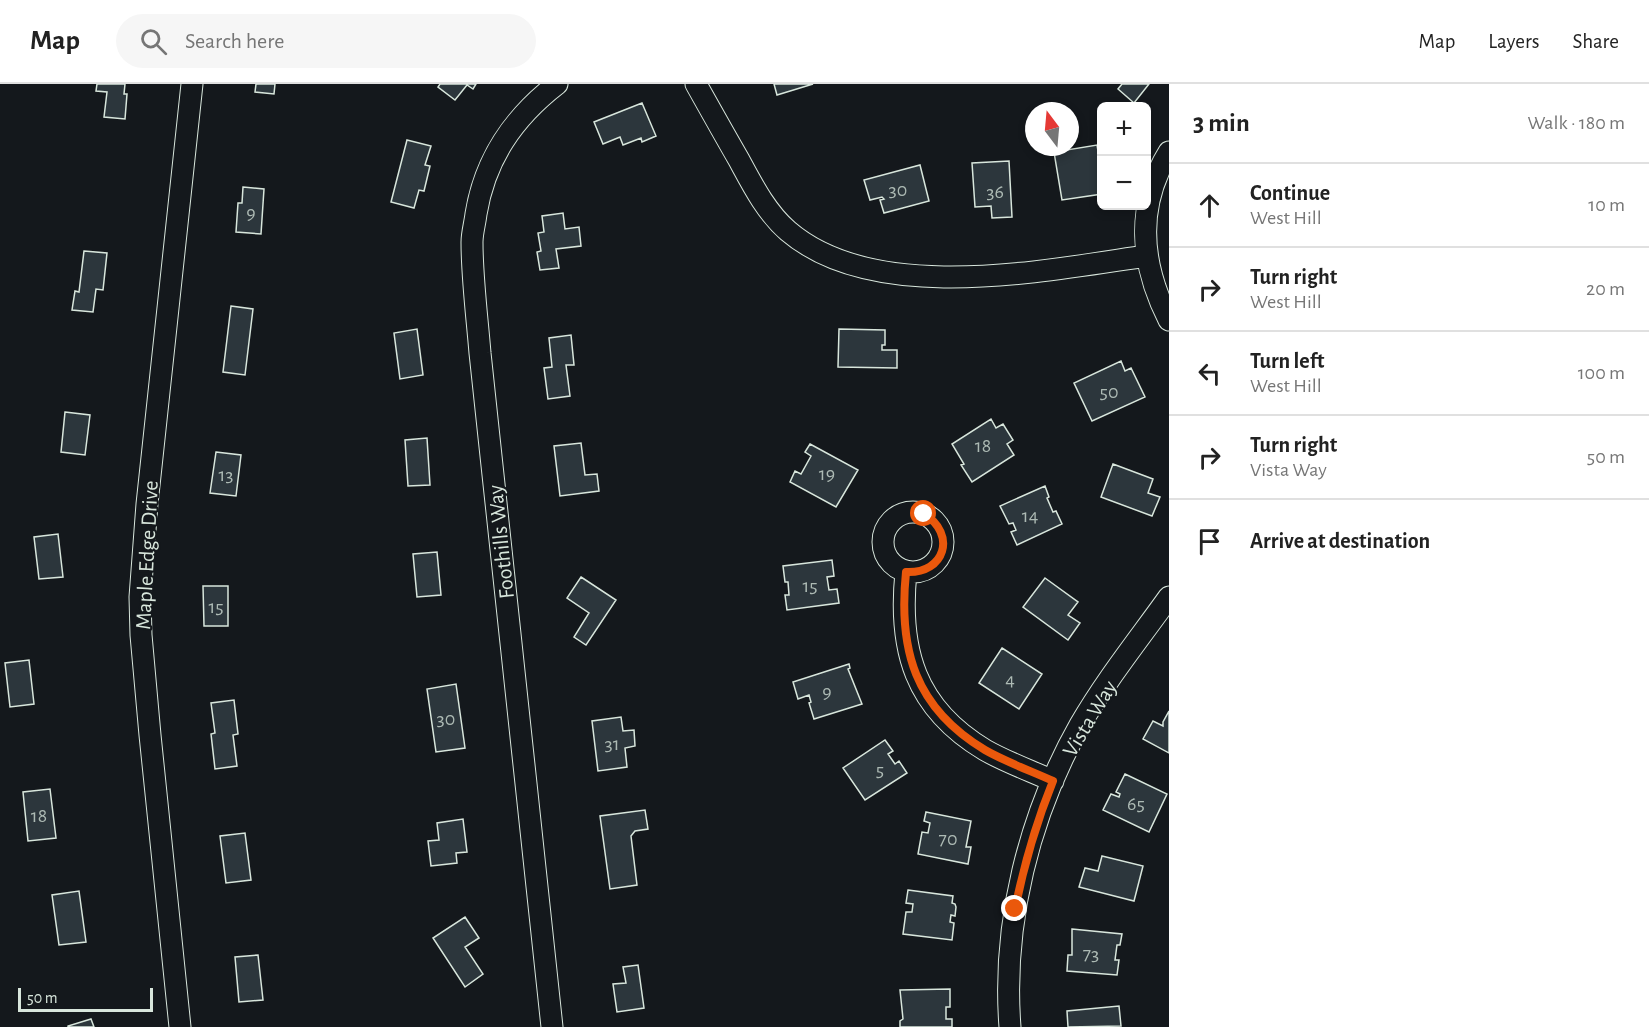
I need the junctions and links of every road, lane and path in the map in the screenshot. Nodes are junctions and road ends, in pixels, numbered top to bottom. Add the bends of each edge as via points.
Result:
1 (192, 84) edge
2 (557, 84) edge
3 (696, 84) edge
4 (1169, 152) edge
5 (1146, 256) junction
6 (1169, 320) edge
7 (906, 572) dead end
8 (1169, 597) edge
9 (1053, 781) junction
10 (180, 1027) edge
11 (552, 1027) edge
12 (1010, 1027) edge

1 - 10 street, Maple Edge Drive via 140,597
2 - 11 street, Foothills Way via 535,101 498,147 479,196 472,240 480,353
3 - 5 street via 763,201 787,230 840,262 883,271 962,277 1008,276
4 - 5 street via 1153,189 1145,225
5 - 6 street
7 - 9 street via 903,604 907,648 924,690 954,729 986,751
8 - 9 street, Vista Way via 1080,725
9 - 12 street, Vista Way via 1027,856 1015,909

